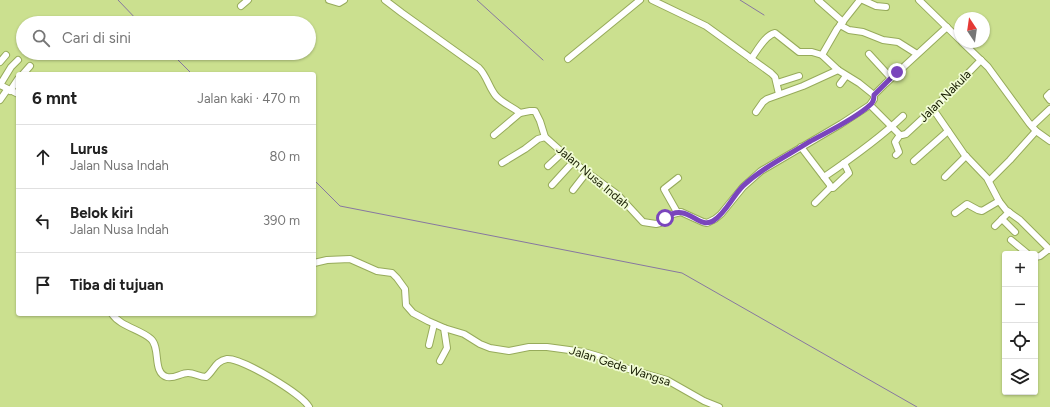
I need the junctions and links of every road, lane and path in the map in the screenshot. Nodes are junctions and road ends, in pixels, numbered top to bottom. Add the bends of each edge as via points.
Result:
1 (248, 0) edge
2 (329, 0) edge
3 (344, 0) edge
4 (385, 0) edge
5 (640, 0) edge
6 (652, 0) edge
7 (818, 0) edge
8 (860, 0) edge
9 (863, 0) edge
10 (919, 0) edge
11 (241, 6) dead end
12 (886, 7) dead end
13 (842, 24) junction
14 (947, 27) junction
15 (954, 34) edge
16 (968, 48) edge
17 (869, 54) dead end
18 (917, 54) junction
19 (6, 55) dead end
20 (822, 55) junction
21 (568, 59) dead end
22 (751, 59) junction
23 (18, 60) dead end
24 (981, 60) junction
25 (0, 62) edge
26 (30, 66) dead end
27 (838, 70) junction
28 (25, 72) edge
29 (799, 76) dead end
30 (846, 76) junction
31 (891, 78) junction
32 (16, 81) edge
33 (777, 83) junction
34 (840, 84) dead end
35 (0, 85) edge
36 (9, 90) junction
37 (16, 93) edge
38 (1050, 93) edge
39 (779, 94) junction
40 (874, 95) junction
41 (0, 100) edge
42 (1050, 100) edge
43 (870, 105) junction
44 (933, 109) junction
45 (1050, 109) edge
46 (756, 112) dead end
47 (520, 113) junction
48 (902, 116) dead end
49 (891, 126) junction
50 (1034, 129) junction
51 (948, 131) junction
52 (494, 135) dead end
53 (900, 135) junction
54 (545, 137) junction
55 (1050, 141) edge
56 (801, 147) junction
57 (562, 153) junction
58 (896, 155) dead end
59 (966, 156) junction
60 (914, 161) dead end
61 (573, 162) junction
62 (502, 163) dead end
63 (844, 163) junction
64 (548, 166) dead end
65 (587, 172) junction
66 (824, 177) junction
67 (678, 178) dead end
68 (945, 178) dead end
69 (989, 181) junction
70 (552, 184) dead end
71 (830, 188) junction
72 (573, 190) dead end
73 (999, 201) junction
74 (815, 203) dead end
75 (677, 212) junction
76 (1009, 212) junction
77 (955, 213) dead end
78 (1002, 219) junction
79 (994, 226) dead end
80 (1015, 232) dead end
81 (1011, 240) dead end
82 (1050, 250) edge
83 (1024, 251) edge
84 (1038, 256) edge
85 (316, 263) edge
86 (115, 316) edge
87 (434, 324) junction
88 (444, 328) junction
89 (429, 345) dead end
90 (440, 361) dead end
91 (309, 407) edge
92 (717, 407) edge

1 - 11 street
2 - 3 street via 338,3
4 - 47 street, Jalan Nusa Indah via 479,68 495,95
5 - 21 street
6 - 22 street via 706,26
7 - 13 street
8 - 13 street
9 - 12 street
10 - 14 street
13 - 18 street via 849,30 898,42
13 - 20 street
14 - 15 street
14 - 18 street
16 - 24 street
17 - 31 street
18 - 31 street
19 - 25 street
20 - 22 street via 799,52 774,33 761,44
20 - 27 street
22 - 33 street via 771,73
23 - 35 street
24 - 44 street, Jalan Nakula
24 - 50 street
26 - 28 street
27 - 30 street
27 - 39 street
29 - 33 street
30 - 34 street
30 - 40 street
31 - 40 street
32 - 36 street
33 - 39 street
35 - 36 street
36 - 37 street
36 - 41 street
38 - 42 street via 1047,96
39 - 46 street via 765,100
40 - 43 street
43 - 49 street
43 - 56 street
44 - 51 street
44 - 53 street, Jalan Nakula via 904,135
45 - 50 street
47 - 52 street
47 - 54 street, Jalan Nusa Indah via 534,111
48 - 49 street
49 - 53 street
49 - 63 street
50 - 55 street
50 - 69 street via 1010,160
51 - 59 street
51 - 60 street
53 - 58 street via 895,142 899,152
54 - 57 street, Jalan Nusa Indah
54 - 62 street
56 - 66 street
56 - 75 street via 751,179 711,222
57 - 61 street, Jalan Nusa Indah
57 - 64 street
59 - 68 street
59 - 69 street
61 - 65 street, Jalan Nusa Indah
61 - 70 street
63 - 66 street
63 - 71 street via 849,173
65 - 72 street
65 - 75 street, Jalan Nusa Indah via 618,195 644,222 660,223
66 - 71 street
67 - 75 street via 664,189
69 - 73 street
71 - 74 street
73 - 76 street
73 - 77 street via 982,211 967,204
76 - 78 street
76 - 82 street
78 - 79 street
78 - 80 street
81 - 83 street
82 - 84 street
85 - 87 street, Jalan Gede Wangsa via 350,259 392,274 405,289 408,308
86 - 91 street via 152,340 156,346 158,367 163,375 168,377 188,373 206,377 217,363 231,359 243,362 285,386
87 - 88 street, Jalan Gede Wangsa
87 - 89 street
88 - 90 street via 447,348
88 - 92 street, Jalan Gede Wangsa via 464,334 496,350 547,347 584,352 622,367 667,380

